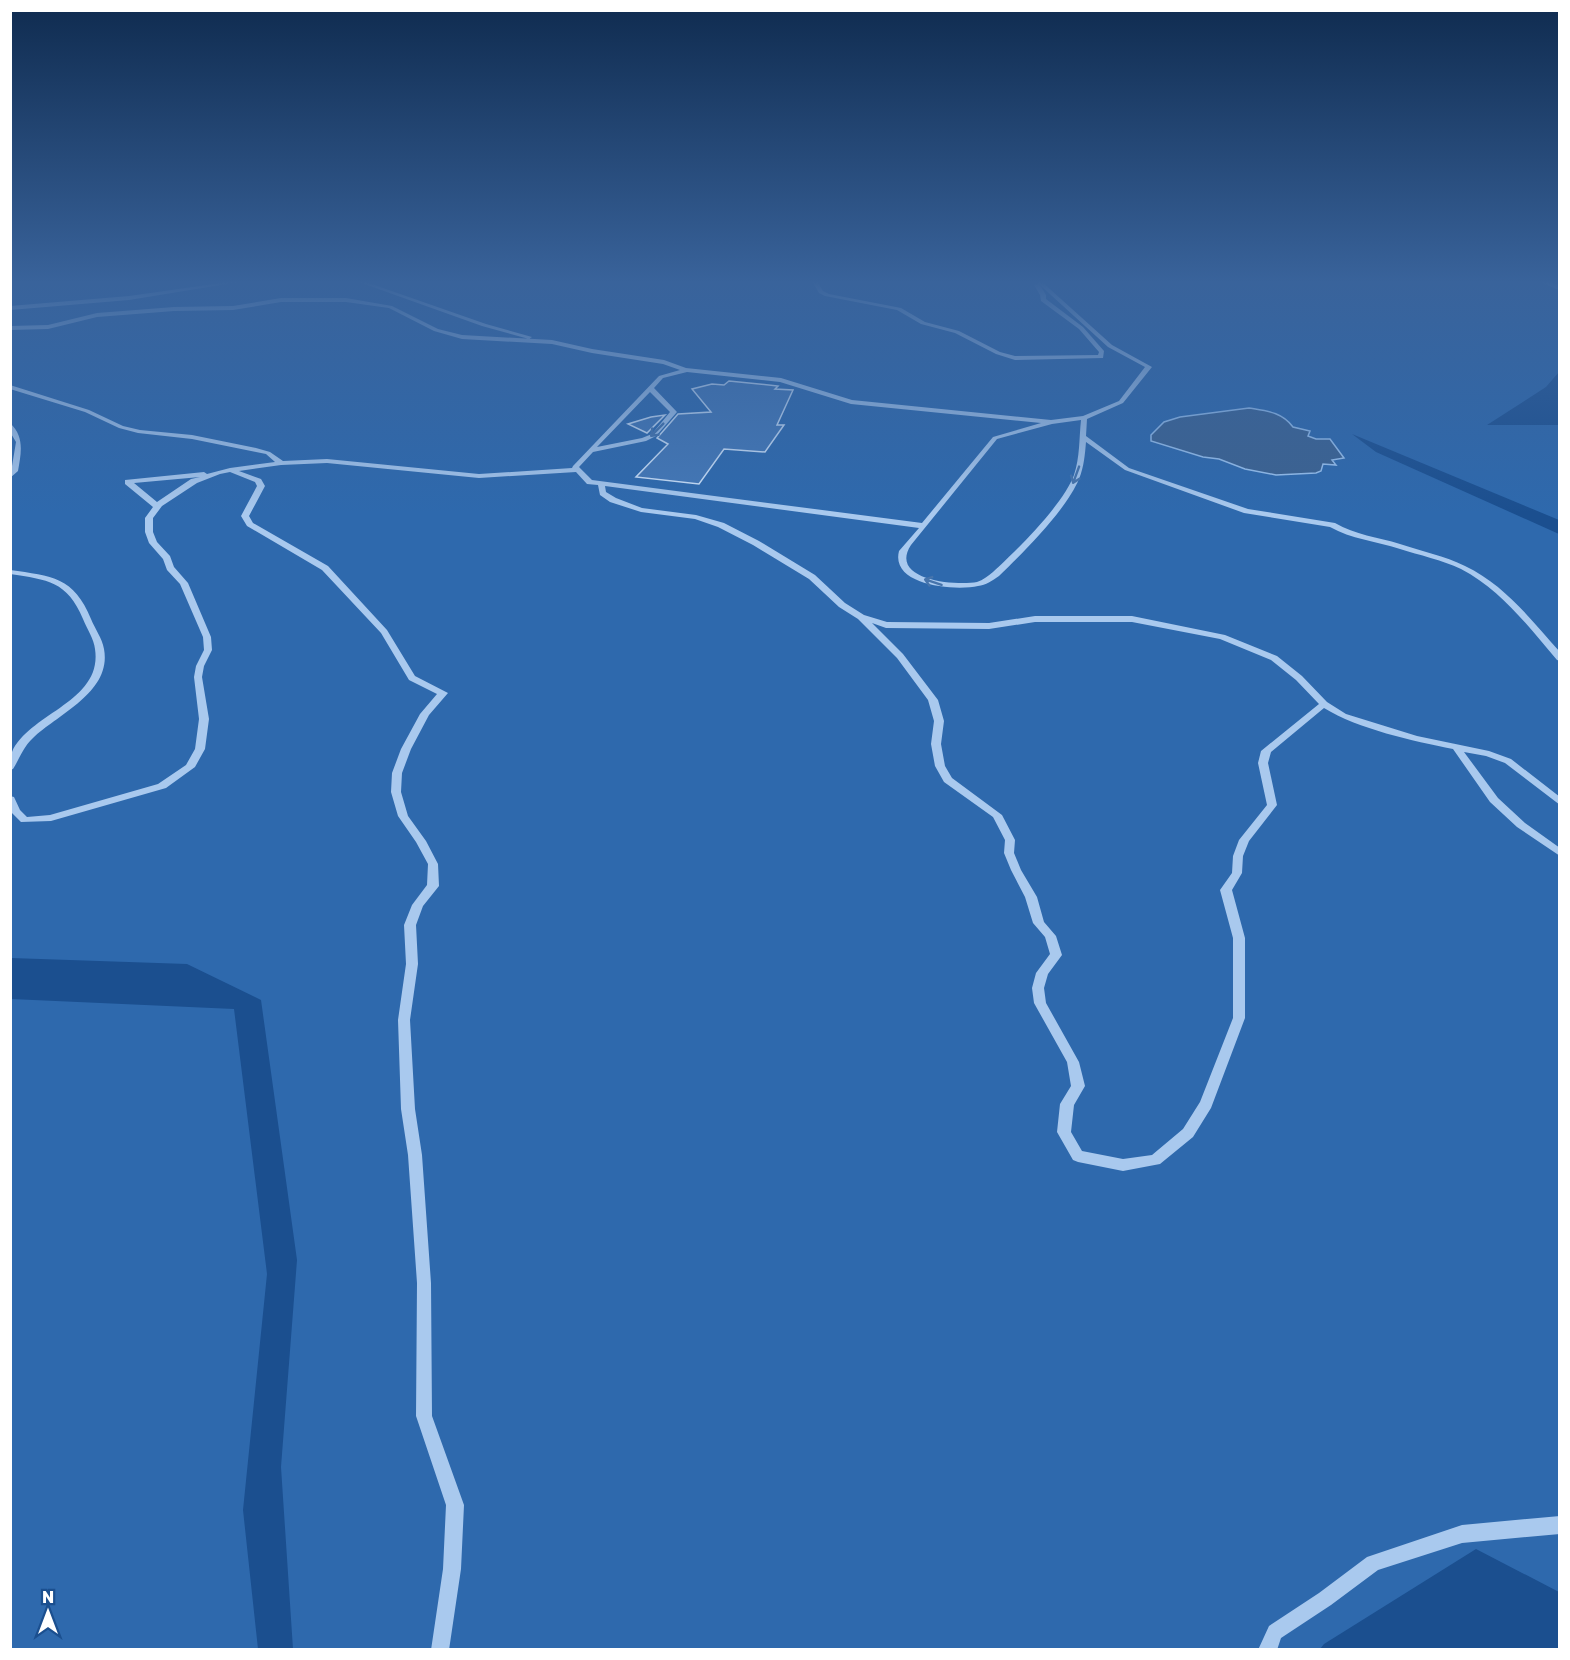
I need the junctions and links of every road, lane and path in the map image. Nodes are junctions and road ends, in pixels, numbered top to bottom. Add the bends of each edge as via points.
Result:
1 (641, 358) edge
2 (1133, 358) edge
3 (685, 370) junction
4 (10, 387) edge
5 (650, 388) junction
6 (1084, 418) junction
7 (1051, 422) junction
8 (10, 425) edge
9 (1082, 436) junction
10 (590, 451) junction
11 (281, 463) junction
12 (578, 470) junction
13 (225, 471) junction
14 (10, 476) edge
15 (601, 483) junction
16 (157, 506) junction
17 (924, 526) junction
18 (10, 572) edge
19 (861, 617) junction
20 (1560, 658) edge
21 (1324, 704) junction
22 (1456, 747) junction
23 (11, 763) edge
24 (10, 799) edge
25 (1560, 802) edge
26 (1560, 853) edge
27 (1560, 1525) edge
28 (440, 1650) edge
29 (1267, 1650) edge

1 - 3 street
2 - 6 street via 1149,367 1121,402
3 - 5 street via 661,377
3 - 7 street via 781,380 851,402
4 - 11 street via 87,411 121,427 256,450
5 - 10 street
5 -> 10 street via 674,412 654,435 644,441
6 - 7 street
6 - 9 street
7 - 17 street via 994,438
8 - 14 street via 19,441 15,471
9 -> 17 street via 1082,459 1075,482 1008,564 987,580 970,586 944,585 912,574 902,560 902,553
9 - 20 street via 1127,469 1247,511 1332,525 1462,567 1507,597
10 - 12 street via 575,467
11 - 12 street via 327,462 479,476
11 - 13 street
12 - 15 street via 590,482
13 - 16 street via 194,481
13 - 16 street via 128,482
13 - 28 street via 258,481 261,486 245,516 250,524 325,568 384,632 412,678 443,693 425,714 406,749 397,773 396,792 403,816 433,864 433,886 410,924 412,964 404,1020 424,1283 424,1416 455,1505 452,1569
15 - 17 street
15 - 19 street via 603,493 625,505 696,517 756,543 812,577
16 - 24 street via 149,518 153,543 184,583 207,637 208,651 198,677 204,719 200,749 190,767 162,786 51,818 25,820
18 - 23 street via 52,578 68,588 85,613 100,650 99,664 83,694 36,729
19 - 21 street via 886,625 928,627 989,626 1035,619 1132,619 1193,630 1274,658
19 - 21 street via 900,656 933,700 939,721 936,744 940,766 948,780 997,815 1010,840 1009,853 1039,923 1050,936 1056,955 1042,973 1040,1003 1072,1062 1078,1086 1067,1104 1064,1132 1078,1156 1123,1165 1155,1160 1188,1133 1206,1104 1239,1018 1239,938 1226,890 1237,873 1244,840 1272,805 1263,763 1266,751
21 - 22 street via 1369,725
22 - 25 street via 1508,761
22 - 26 street via 1494,800
27 - 29 street via 1462,1534 1373,1563 1275,1632

